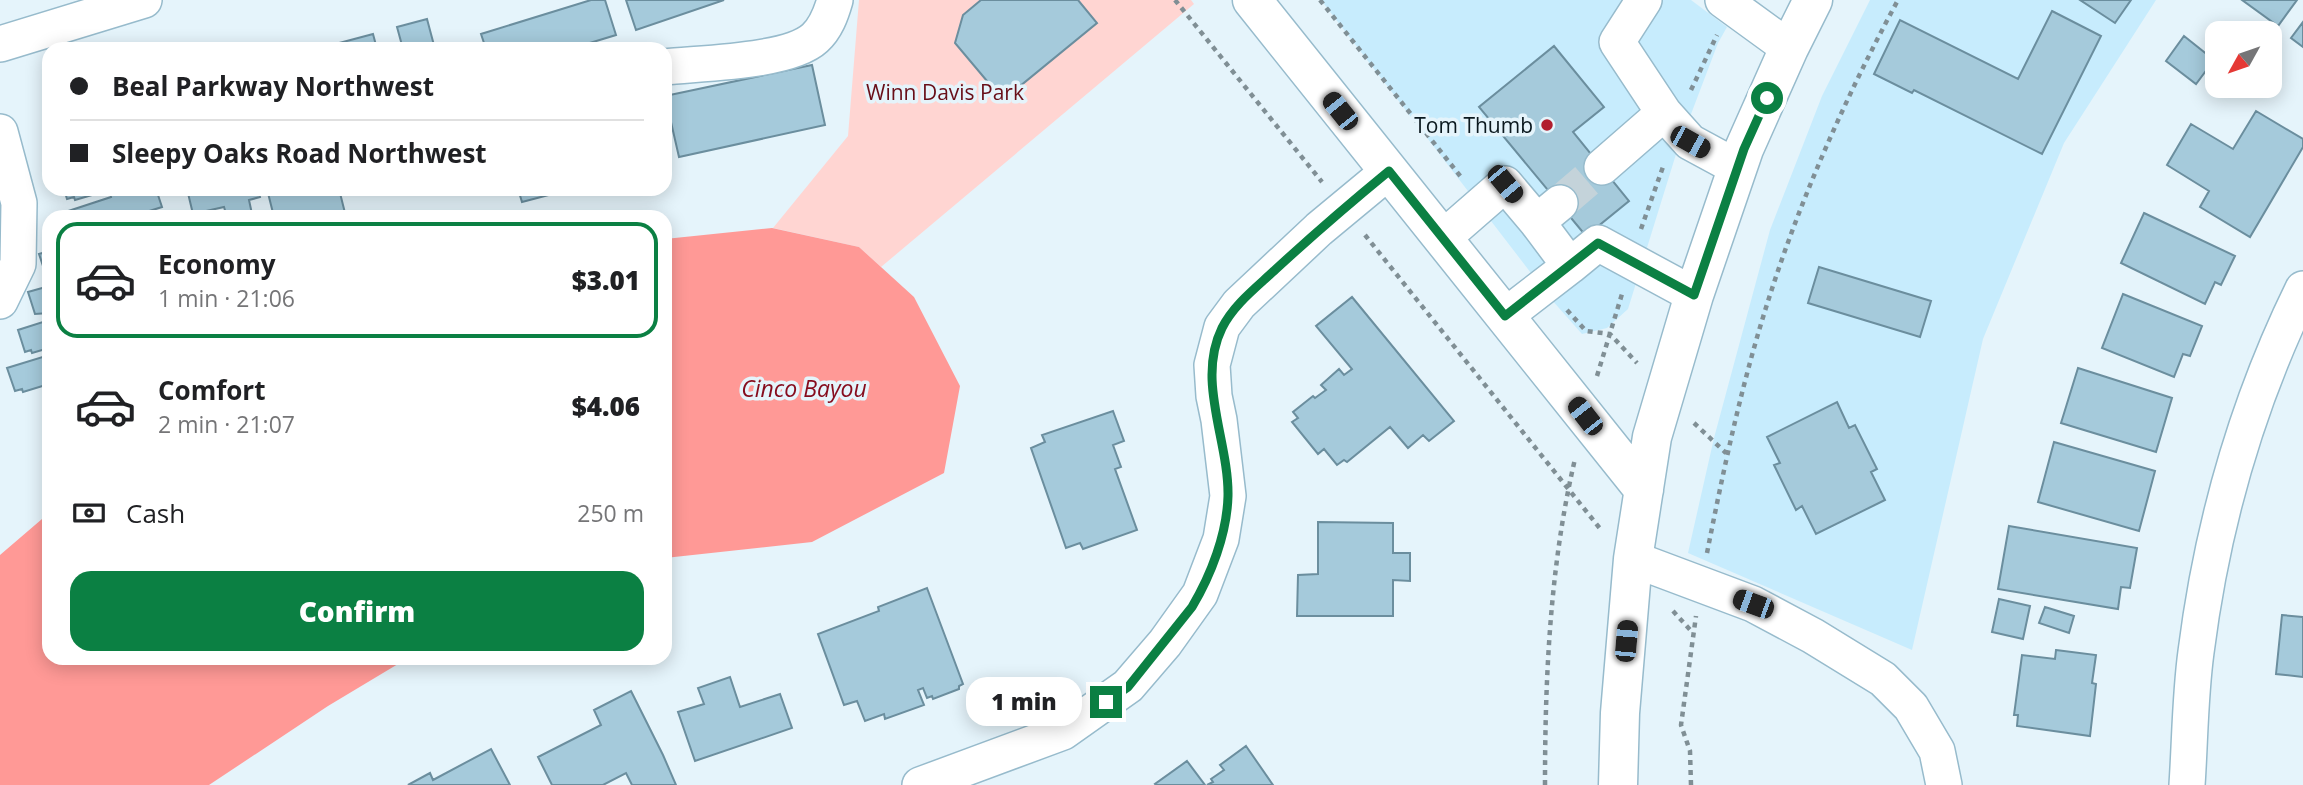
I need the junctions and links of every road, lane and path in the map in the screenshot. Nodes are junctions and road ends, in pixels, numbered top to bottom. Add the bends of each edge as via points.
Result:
1 (144, 0) edge
2 (835, 0) edge
3 (1175, 0) edge
4 (1252, 0) edge
5 (1644, 0) edge
6 (1723, 0) edge
7 (1813, 0) edge
8 (1898, 0) edge
9 (0, 44) edge
10 (1789, 48) junction
11 (672, 66) edge
12 (1664, 113) junction
13 (0, 132) edge
14 (1602, 167) tunnel mouth
15 (1738, 168) junction
16 (1389, 171) junction
17 (1343, 209) junction
18 (1443, 238) junction
19 (1570, 266) junction
20 (2303, 289) edge
21 (1694, 295) junction
22 (0, 301) edge
23 (1505, 316) junction
24 (1644, 489) junction
25 (1632, 564) junction
26 (1701, 585) junction
27 (1694, 634) junction
28 (920, 785) edge
29 (1618, 785) edge
30 (1691, 785) edge
31 (1944, 785) edge
32 (2187, 785) edge

1 - 9 street
2 - 11 street via 830,19 815,38 797,50
3 - 17 path
4 - 16 main road
5 - 12 street via 1618,42
6 - 10 street
7 - 10 main road
8 - 26 path via 1815,174 1764,313 1726,453
10 - 15 main road
12 - 14 street
12 - 15 street via 1690,142
13 - 22 street via 19,203 18,264
15 - 21 main road
16 - 17 street
16 - 18 main road
17 - 25 path
17 - 28 street via 1239,304 1222,327 1212,365 1228,496 1221,539 1192,607 1128,687 1063,732
18 - 19 street via 1505,184 1548,212
18 - 23 main road
19 - 21 street via 1598,243
19 - 23 street
20 - 32 street via 2254,404 2221,512 2195,654
21 - 24 main road via 1652,437
23 - 24 main road
24 - 25 main road
25 - 26 street
25 - 27 path
25 - 29 main road
26 - 27 path
26 - 31 street via 1753,604 1883,679 1911,706 1937,751
27 - 30 path via 1681,724 1690,751

